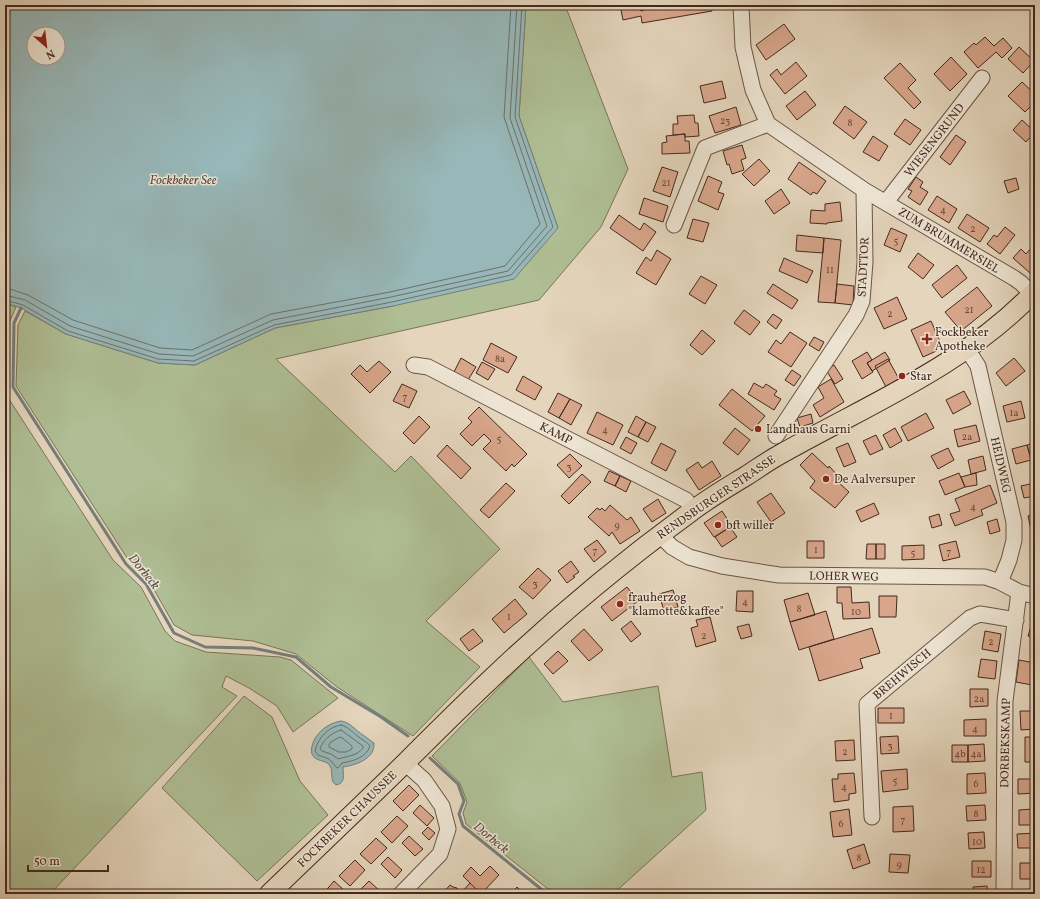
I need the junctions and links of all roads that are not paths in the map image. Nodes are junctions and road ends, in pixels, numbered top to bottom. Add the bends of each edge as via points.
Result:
1 (741, 5) edge
2 (982, 78) dead end
3 (768, 124) junction
4 (864, 190) junction
5 (886, 202) junction
6 (674, 225) dead end
7 (1034, 293) edge
8 (967, 349) junction
9 (414, 365) dead end
10 (776, 436) dead end
11 (694, 510) junction
12 (660, 535) junction
13 (1000, 582) junction
14 (1020, 592) junction
15 (1035, 596) edge
16 (1016, 620) junction
17 (425, 743) joint
18 (406, 763) junction
19 (872, 817) dead end
20 (269, 894) edge
21 (401, 894) edge
22 (1004, 894) edge

1 - 3 street via 743,47 753,90
2 - 5 street, WIESENGRUND
3 - 4 street
3 - 6 street via 705,148
4 - 5 street, ZUM BRUMMERSIEL
4 - 10 street, STADTTOR via 865,262 862,301 856,315
5 - 7 street, ZUM BRUMMERSIEL via 1014,278
7 - 8 main road, RENDSBURGER STRASSE via 1016,311
8 - 11 main road, RENDSBURGER STRASSE via 892,394 778,455
8 - 13 street, HEIDWEG via 978,366 1014,522 1014,540
9 - 11 street, KAMP via 428,367 686,500
11 - 12 main road, RENDSBURGER STRASSE
12 - 13 street, LOHER WEG via 672,547 689,557 722,566 779,575 985,577
12 - 17 main road, RENDSBURGER STRASSE via 617,567 553,622
13 - 14 street, LOHER WEG
14 - 15 street, LOHER WEG
14 - 16 street, DORBEKSKAMP
16 - 19 street, BREHWISCH via 980,614 970,618 867,704
16 - 22 street, DORBEKSKAMP via 1005,701
17 - 18 main road, FOCKBEKER CHAUSSEE
18 - 20 main road, FOCKBEKER CHAUSSEE
18 - 21 street via 424,780 442,806 448,828 440,854

